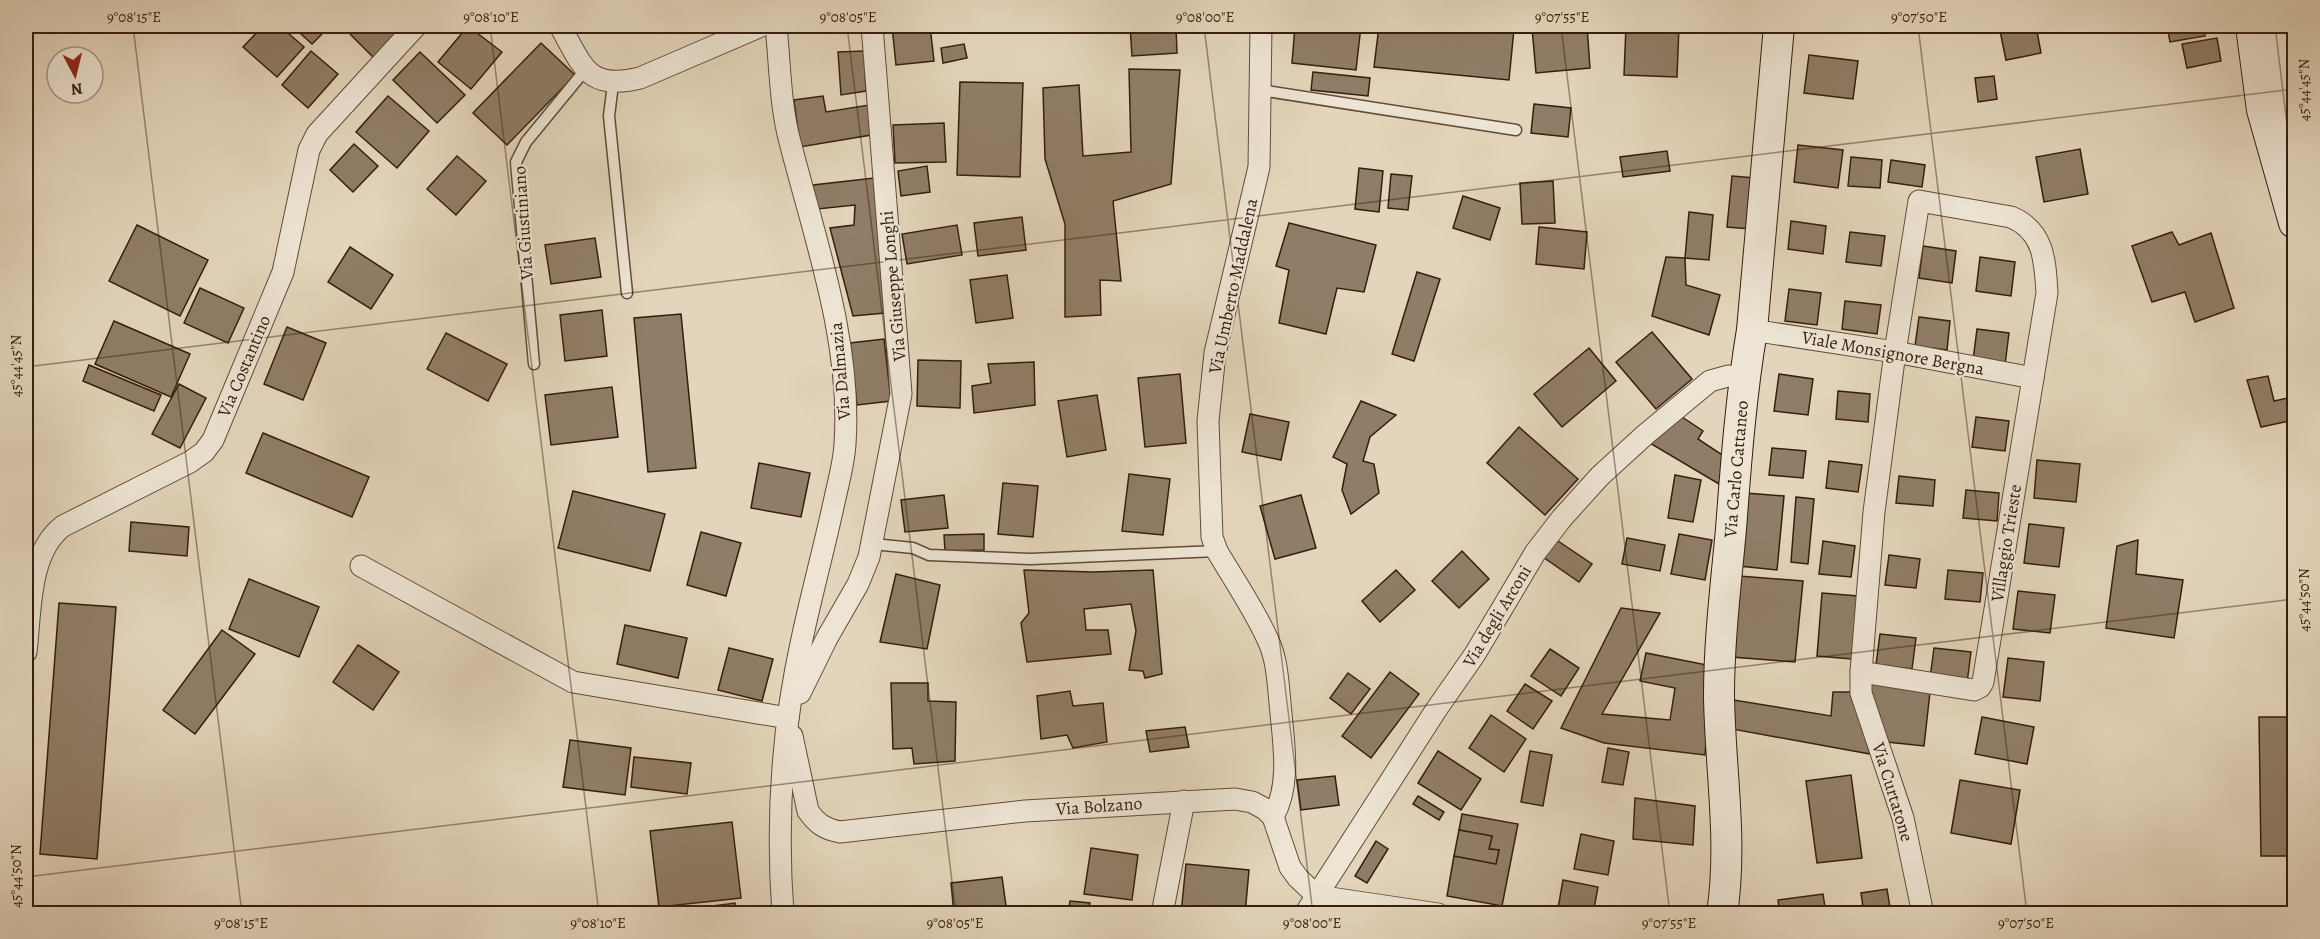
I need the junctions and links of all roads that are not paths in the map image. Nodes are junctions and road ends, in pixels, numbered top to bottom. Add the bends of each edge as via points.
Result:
1 (416, 26) edge
2 (560, 26) edge
3 (761, 26) edge
4 (776, 26) edge
5 (872, 26) edge
6 (1261, 26) edge
7 (1779, 26) edge
8 (2251, 26) edge
9 (2275, 26) edge
10 (586, 69) junction
11 (611, 82) junction
12 (1260, 90) junction
13 (1516, 130) dead end
14 (2295, 142) edge
15 (2295, 223) edge
16 (627, 293) dead end
17 (1752, 330) junction
18 (1895, 352) junction
19 (534, 364) dead end
20 (1743, 378) junction
21 (2033, 378) junction
22 (873, 544) junction
23 (1217, 551) junction
24 (361, 566) dead end
25 (26, 652) edge
26 (1861, 672) junction
27 (788, 718) junction
28 (1184, 801) junction
29 (1273, 817) junction
30 (1317, 896) junction
31 (783, 914) edge
32 (1162, 914) edge
33 (1305, 914) edge
34 (1438, 914) edge
35 (1722, 914) edge
36 (1923, 914) edge

1 - 25 street, Via Costantino via 317,134 309,150 283,272 213,440 190,462 54,533 37,565
2 - 10 street
3 - 11 street via 640,78
4 - 27 street, Via Dalmazia via 789,141 833,304 845,413 845,445 801,641
5 - 22 street, Via Giuseppe Longhi via 901,394
6 - 12 street, Via Umberto Maddalena
7 - 17 street, Via Carlo Cattaneo
8 - 15 street via 2262,110
9 - 14 street via 2282,111
10 - 11 street via 594,77
10 - 19 lane, Via Giustiniano via 526,142 516,162
11 - 16 lane via 609,116
12 - 13 lane
12 - 23 street, Via Umberto Maddalena via 1259,167 1215,353 1209,410 1210,520
17 - 18 street, Viale Monsignore Bergna
17 - 20 street, Via Carlo Cattaneo
18 - 21 street, Viale Monsignore Bergna
18 - 21 street, Villaggio Trieste via 1919,201 2011,217 2023,221 2039,241 2046,275 2047,292
18 - 26 street, Villaggio Trieste via 1874,512
20 - 30 street, Via degli Arconi via 1728,376 1710,381 1600,476 1562,518 1535,553
20 - 35 street, Via Carlo Cattaneo via 1720,665 1727,846
21 - 26 street, Villaggio Trieste via 1983,682 1974,690
22 - 23 lane via 913,548 929,555 1031,559
22 - 27 street, Via Giuseppe Longhi via 858,584
23 - 29 street, Via Umberto Maddalena via 1269,640 1276,668 1285,763 1279,807
24 - 27 street via 573,682
26 - 36 street, Via Curtatone via 1862,693 1903,818
27 - 28 street, Via Bolzano via 808,811 819,824 840,832 1025,811
27 - 31 street, Via Dalmazia via 780,814
28 - 29 street, Via Bolzano via 1235,799 1258,805
28 - 32 street
29 - 30 street via 1290,867
30 - 33 street, Via degli Arconi
30 - 34 street

